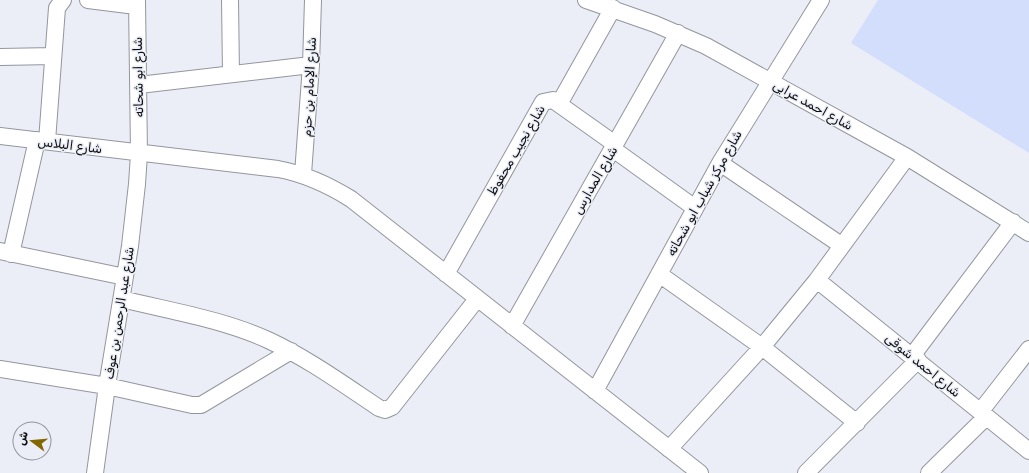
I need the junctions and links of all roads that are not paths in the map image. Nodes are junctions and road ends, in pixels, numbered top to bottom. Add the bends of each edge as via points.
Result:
1 (63, 0) edge
2 (88, 0) edge
3 (230, 0) edge
4 (313, 0) edge
5 (586, 0) edge
6 (821, 0) edge
7 (136, 3) edge
8 (613, 8) junction
9 (678, 33) junction
10 (53, 56) junction
11 (0, 57) edge
12 (311, 65) junction
13 (231, 74) junction
14 (770, 81) junction
15 (139, 85) junction
16 (559, 104) junction
17 (0, 136) edge
18 (42, 141) junction
19 (614, 146) junction
20 (139, 154) junction
21 (907, 157) junction
22 (720, 163) junction
23 (303, 174) junction
24 (695, 208) junction
25 (1013, 222) junction
26 (1029, 233) edge
27 (841, 246) junction
28 (6, 252) edge
29 (446, 274) junction
30 (659, 274) junction
31 (126, 277) junction
32 (817, 280) junction
33 (122, 299) junction
34 (478, 299) junction
35 (512, 326) junction
36 (762, 347) junction
37 (1029, 349) edge
38 (291, 352) junction
39 (915, 358) junction
40 (0, 369) edge
41 (107, 386) junction
42 (595, 391) junction
43 (983, 415) junction
44 (857, 423) junction
45 (669, 449) junction
46 (1029, 451) edge
47 (95, 473) edge
48 (700, 473) edge
49 (806, 473) edge
50 (929, 473) edge

1 - 10 street via 57,8
2 - 7 street
3 - 13 street
4 - 12 street, شارع الإمام بن حزم
5 - 8 street, شارع احمد عرابى
6 - 14 street, شارع مركز شباب ابو شحاته
7 - 15 street, شارع ابو شحاته
8 - 9 street, شارع احمد عرابى
8 - 16 street
9 - 14 street, شارع احمد عرابى
9 - 19 street, شارع المدارس
10 - 11 street
10 - 18 street
12 - 13 street
12 - 23 street, شارع الإمام بن حزم
13 - 15 street
14 - 21 street, شارع احمد عرابى
14 - 22 street, شارع مركز شباب ابو شحاته
15 - 20 street, شارع ابو شحاته
16 - 19 street, شارع نجيب محفوظ
16 - 29 street, شارع نجيب محفوظ via 550,100 540,104
17 - 18 street, شارع البلاس
18 - 20 street, شارع البلاس
18 - 28 street
19 - 24 street, شارع نجيب محفوظ
19 - 35 street, شارع المدارس
20 - 23 street, شارع البلاس
20 - 31 street, شارع عبد الرحمن بن عوف
21 - 25 street, شارع احمد عرابى
21 - 27 street
22 - 24 street, شارع مركز شباب ابو شحاته
22 - 27 street
23 - 29 street, شارع البلاس via 329,185 351,199
24 - 30 street, شارع مركز شباب ابو شحاته
25 - 26 street, شارع احمد عرابى
25 - 39 street
27 - 32 street
28 - 31 street
29 - 34 street, شارع البلاس
30 - 36 street
30 - 42 street, شارع مركز شباب ابو شحاته
31 - 33 street, شارع عبد الرحمن بن عوف
32 - 36 street
32 - 39 street, شارع احمد شوقى
33 - 38 street via 245,331
33 - 41 street, شارع عبد الرحمن بن عوف
34 - 35 street, شارع البلاس
34 - 38 street via 392,407 385,410
35 - 42 street, شارع البلاس
36 - 44 street
36 - 45 street
37 - 43 street
38 - 41 street via 201,404 192,405
39 - 43 street, شارع احمد شوقى
39 - 44 street
40 - 41 street
41 - 47 street, شارع عبد الرحمن بن عوف
42 - 45 street, شارع البلاس
43 - 46 street, شارع احمد شوقى
43 - 50 street
44 - 49 street
45 - 48 street, شارع البلاس

